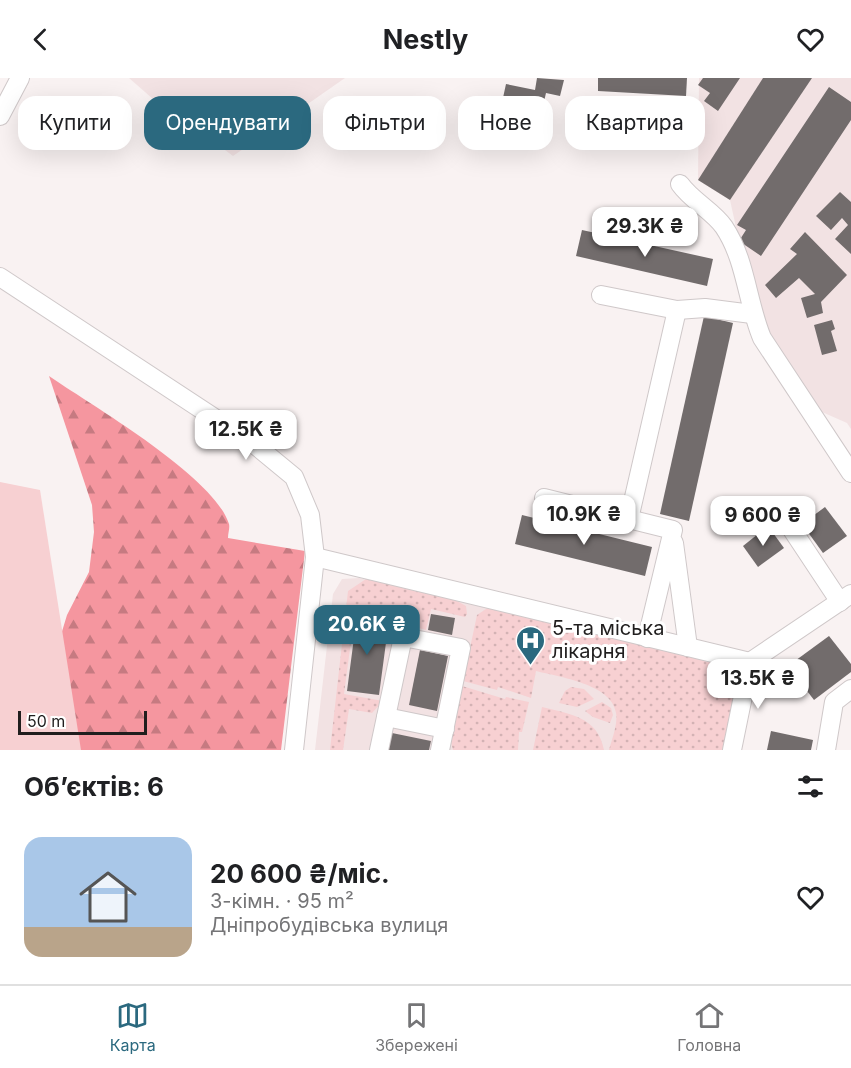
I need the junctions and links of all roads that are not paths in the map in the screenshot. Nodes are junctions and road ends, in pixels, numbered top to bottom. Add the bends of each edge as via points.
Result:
1 (20, 78) edge
2 (0, 116) edge
3 (680, 184) dead end
4 (0, 277) edge
5 (602, 295) dead end
6 (677, 310) junction
7 (752, 314) junction
8 (851, 473) edge
9 (544, 498) dead end
10 (781, 513) dead end
11 (629, 519) junction
12 (673, 530) junction
13 (315, 557) junction
14 (846, 598) edge
15 (647, 638) junction
16 (687, 647) junction
17 (750, 662) junction
18 (851, 689) edge
19 (386, 717) junction
20 (445, 729) junction
21 (294, 750) edge
22 (379, 750) edge
23 (440, 750) edge
24 (732, 750) edge
25 (826, 750) edge

1 - 2 street
3 - 7 street via 723,226 742,264
4 - 13 street via 254,444 294,477 310,515
5 - 6 street
6 - 7 street via 705,308
6 - 11 street
7 - 8 street via 762,338
9 - 11 street
10 - 14 street
11 - 12 street
12 - 15 street
12 - 16 street
13 - 15 street
13 - 21 street
14 - 17 street
15 - 16 street
16 - 17 street
17 - 24 street
18 - 25 street via 834,702
19 - 20 street
19 - 20 street via 404,637 461,648
19 - 22 street
20 - 23 street

